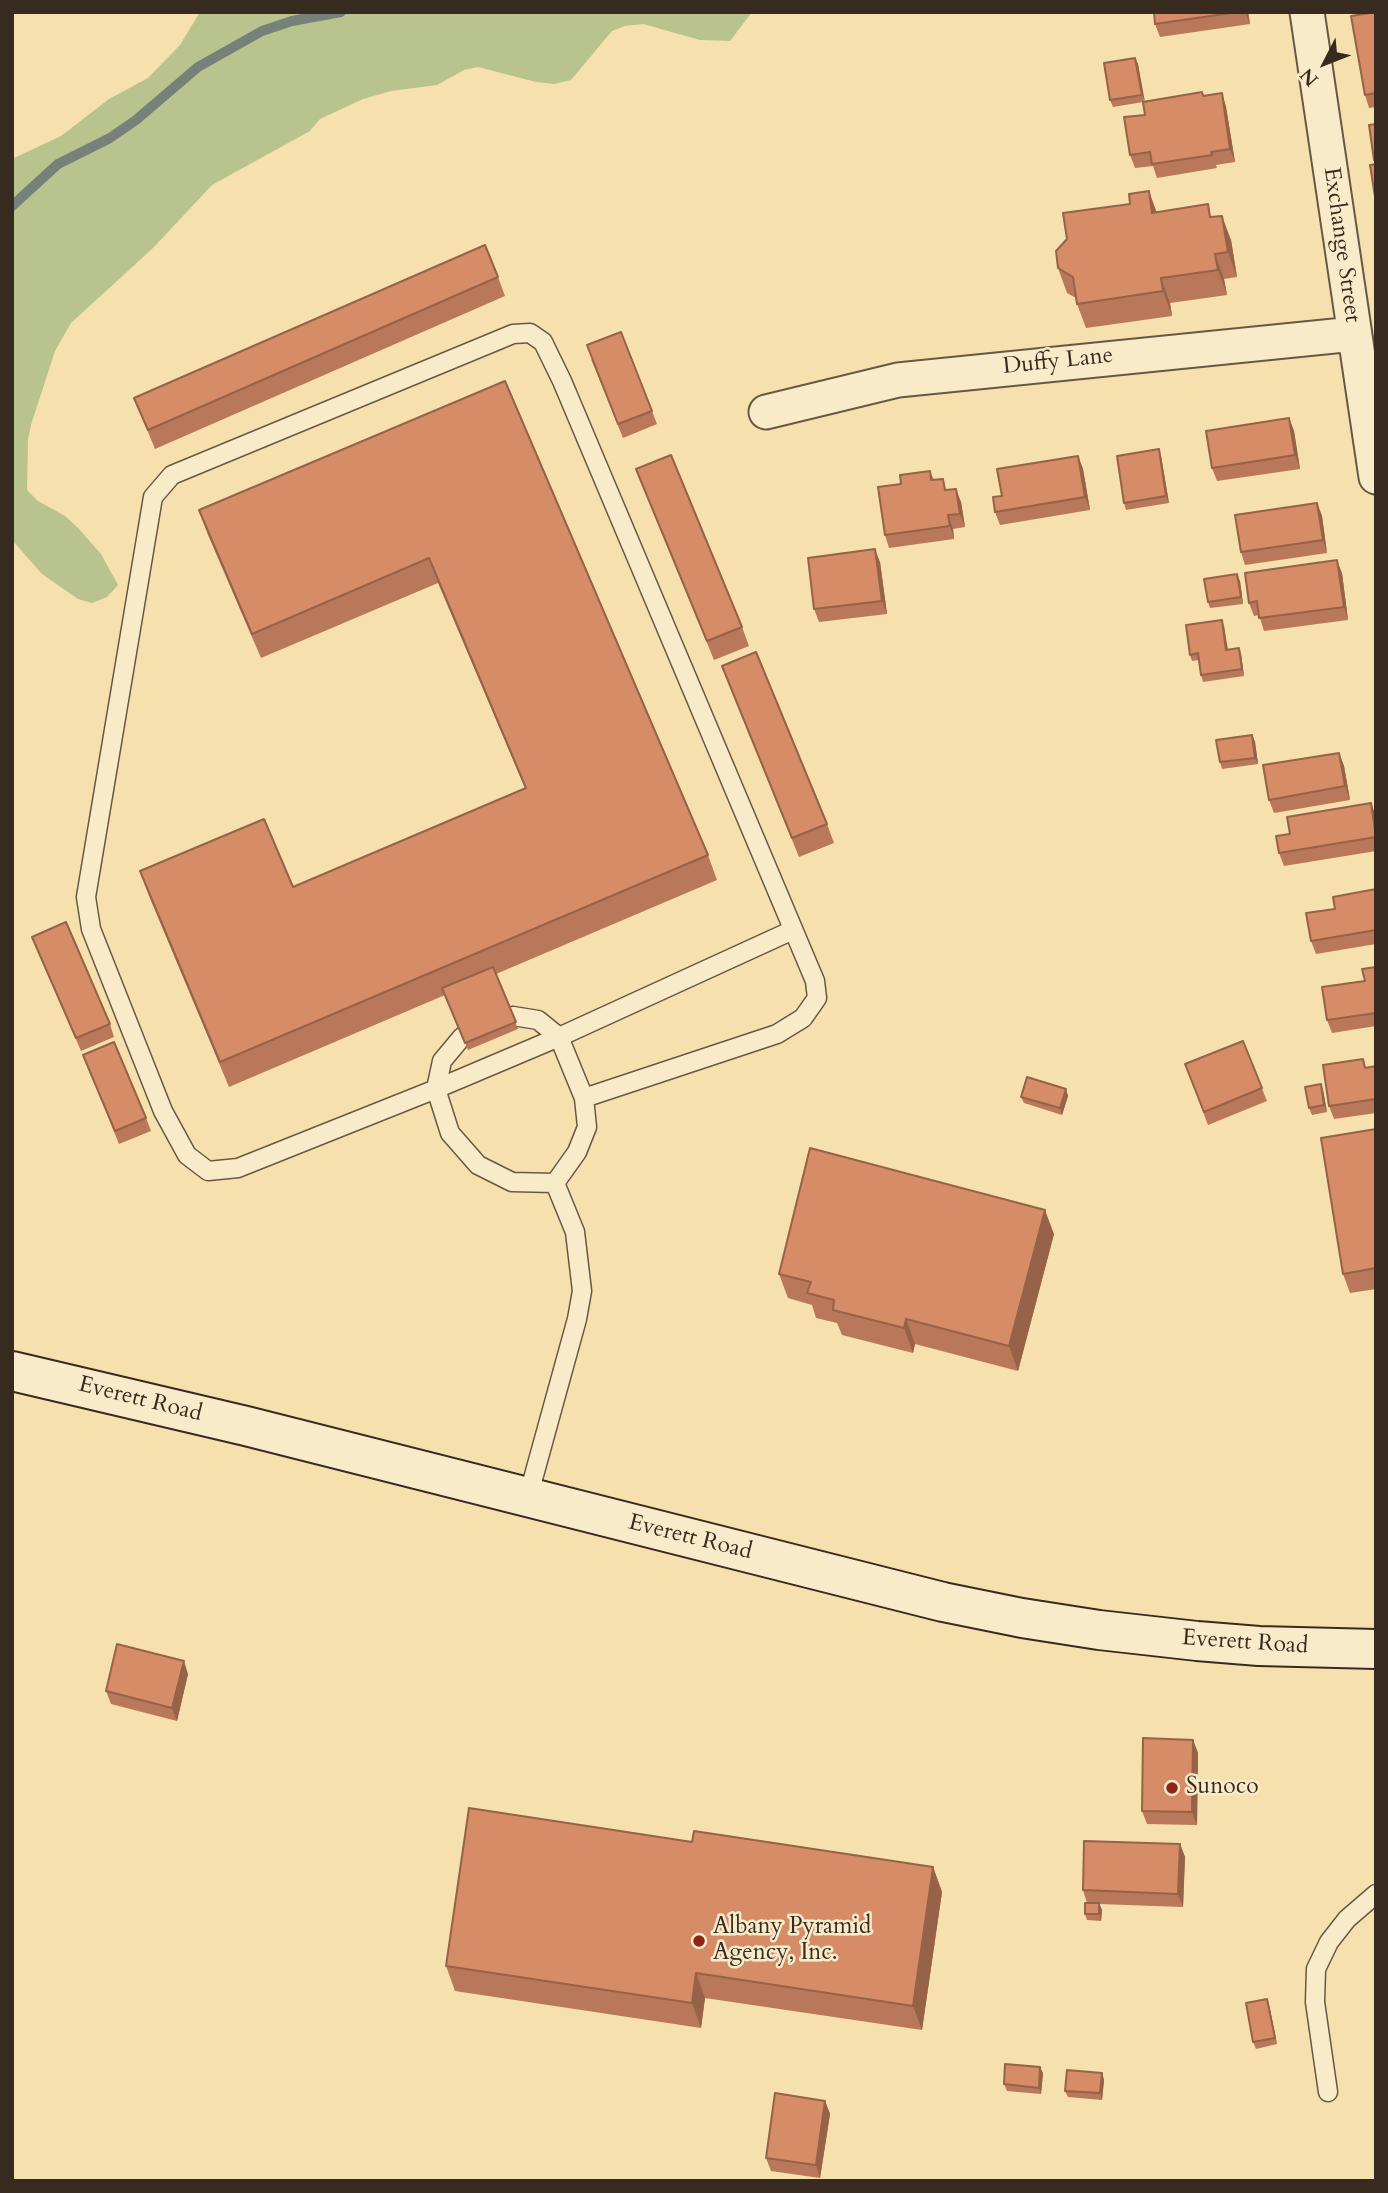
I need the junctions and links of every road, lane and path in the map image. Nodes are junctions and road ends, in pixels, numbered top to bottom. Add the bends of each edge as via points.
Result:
1 (1307, 12) edge
2 (1354, 334) junction
3 (766, 412) dead end
4 (1376, 477) edge
5 (793, 930) junction
6 (513, 1016) edge
7 (462, 1037) edge
8 (559, 1037) junction
9 (436, 1089) junction
10 (584, 1098) junction
11 (555, 1183) junction
12 (12, 1371) edge
13 (528, 1497) junction
14 (1376, 1649) edge
15 (1376, 1894) edge
16 (1328, 2092) dead end

1 - 2 street, Exchange Street
2 - 3 street, Duffy Lane via 898,380
2 - 4 street, Exchange Street
5 - 8 lane
5 - 9 lane via 543,342 530,333 513,334 172,475 153,497 86,897 91,929 163,1111 187,1155 208,1171 238,1168
5 - 10 lane via 815,981 817,998 803,1018 777,1034
6 - 8 lane via 538,1020
7 - 9 lane via 442,1061
8 - 9 lane
8 - 10 lane
9 - 11 lane via 450,1133 478,1165 512,1182
10 - 11 lane via 587,1127 578,1152
11 - 13 lane via 575,1232 582,1291
12 - 13 street, Everett Road
13 - 14 street, Everett Road via 1022,1618 1197,1641
15 - 16 lane via 1347,1919 1316,1969 1315,2002

